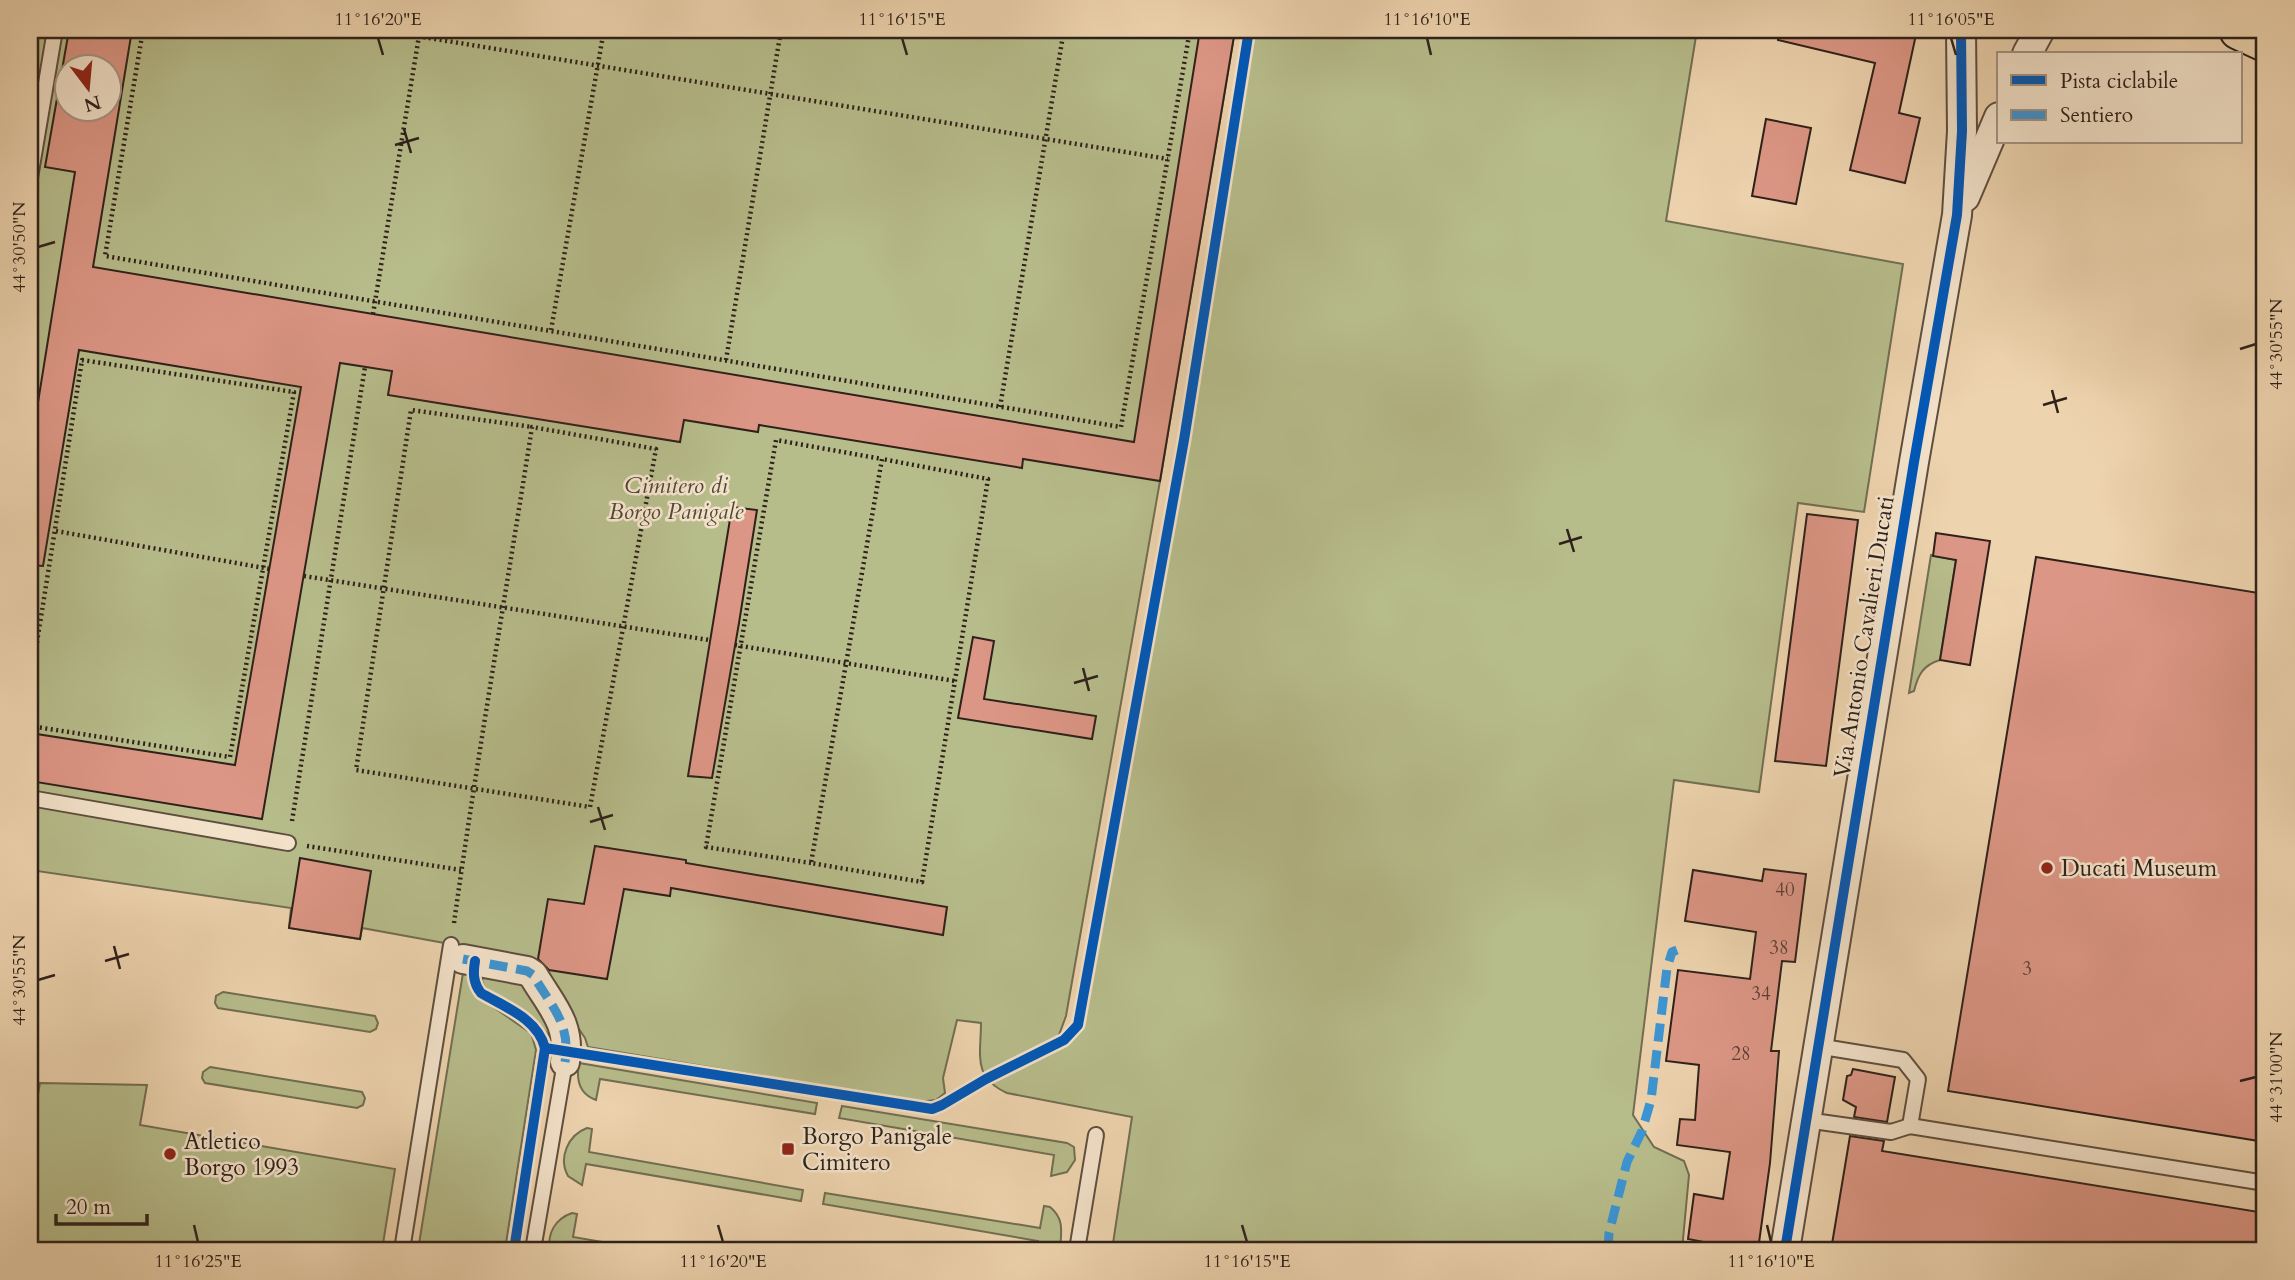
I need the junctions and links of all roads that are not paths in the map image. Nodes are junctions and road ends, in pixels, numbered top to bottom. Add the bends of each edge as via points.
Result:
1 (55, 30) edge
2 (1961, 30) edge
3 (2040, 30) edge
4 (2239, 30) edge
5 (2265, 42) edge
6 (2028, 52) edge
7 (1997, 122) edge
8 (30, 178) edge
9 (1957, 215) junction
10 (30, 798) edge
11 (288, 843) road end
12 (455, 954) joint
13 (1817, 1045) junction
14 (565, 1062) joint
15 (1806, 1120) junction
16 (1910, 1126) junction
17 (1096, 1135) dead end
18 (2265, 1183) edge
19 (402, 1250) edge
20 (533, 1250) edge
21 (1077, 1250) edge
22 (1785, 1250) edge

1 - 8 lane
2 - 9 street, Via Antonio Cavalieri Ducati
3 - 6 street
4 - 5 main road
7 - 9 street, Via Antonio Cavalieri Ducati
9 - 13 street, Via Antonio Cavalieri Ducati
10 - 11 lane
12 - 14 street via 533,975 564,1028
12 - 19 lane
13 - 15 street, Via Antonio Cavalieri Ducati
13 - 16 lane via 1903,1060 1918,1079
14 - 20 lane
15 - 16 lane via 1891,1132
15 - 22 street, Via Antonio Cavalieri Ducati
16 - 18 lane
17 - 21 lane

